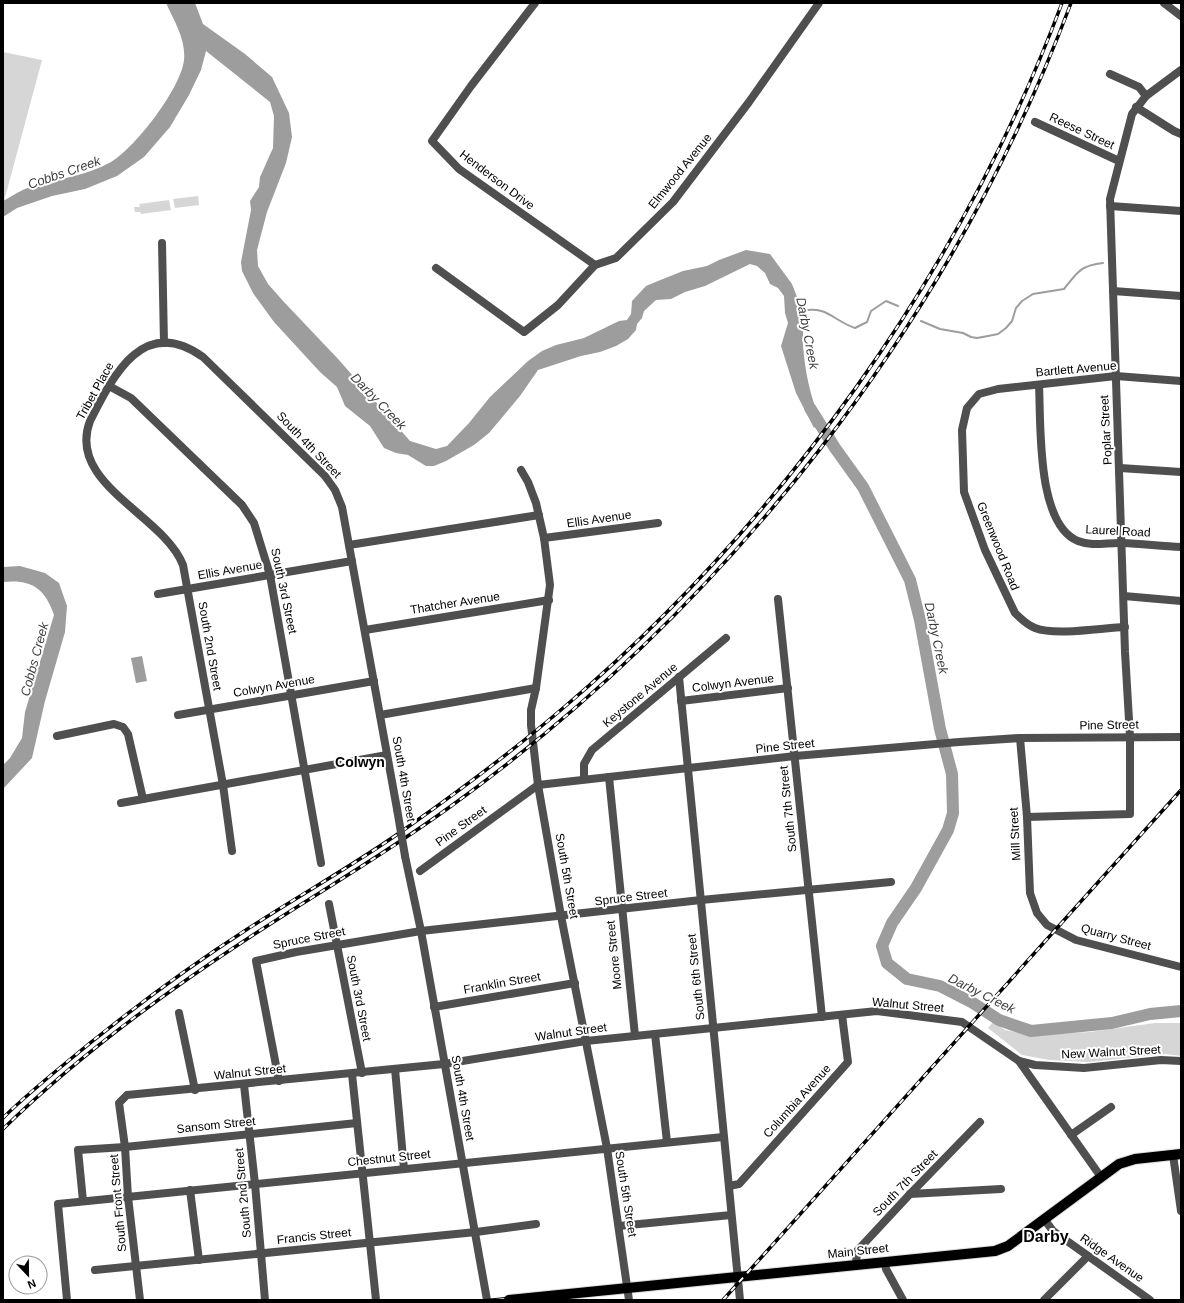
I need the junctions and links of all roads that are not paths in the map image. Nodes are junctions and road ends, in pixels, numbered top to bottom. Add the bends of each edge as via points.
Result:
1 (535, 3) edge
2 (819, 3) edge
3 (1164, 3) edge
4 (1181, 16) edge
5 (1181, 70) edge
6 (1110, 74) dead end
7 (1146, 96) junction
8 (1136, 106) junction
9 (1035, 122) dead end
10 (1181, 134) edge
11 (1119, 161) junction
12 (1110, 206) junction
13 (1181, 211) edge
14 (162, 243) dead end
15 (595, 265) junction
16 (436, 268) dead end
17 (1113, 291) junction
18 (1181, 296) edge
19 (164, 343) junction
20 (1116, 376) junction
21 (1181, 381) edge
22 (1039, 385) junction
23 (109, 386) junction
24 (998, 389) joint
25 (1120, 468) junction
26 (521, 470) dead end
27 (1181, 472) edge
28 (100, 477) joint
29 (539, 515) junction
30 (658, 523) dead end
31 (544, 538) junction
32 (1121, 543) junction
33 (349, 546) junction
34 (1181, 547) edge
35 (352, 561) junction
36 (270, 575) junction
37 (188, 589) junction
38 (158, 594) dead end
39 (1124, 596) junction
40 (778, 599) dead end
41 (549, 600) junction
42 (1181, 601) edge
43 (1125, 627) junction
44 (365, 630) junction
45 (726, 638) dead end
46 (679, 677) junction
47 (374, 681) junction
48 (536, 688) junction
49 (788, 688) junction
50 (292, 695) junction
51 (681, 701) junction
52 (209, 709) junction
53 (178, 715) dead end
54 (380, 715) junction
55 (57, 736) dead end
56 (1130, 737) junction
57 (1181, 737) edge
58 (1020, 738) junction
59 (387, 755) junction
60 (795, 756) junction
61 (687, 769) junction
62 (306, 770) junction
63 (608, 776) junction
64 (584, 778) junction
65 (223, 785) junction
66 (538, 785) junction
67 (143, 799) junction
68 (121, 803) dead end
69 (1027, 817) junction
70 (232, 851) dead end
71 (321, 863) dead end
72 (420, 871) dead end
73 (891, 882) dead end
74 (809, 891) junction
75 (701, 900) junction
76 (329, 904) dead end
77 (622, 910) junction
78 (561, 916) junction
79 (1047, 925) joint
80 (421, 931) junction
81 (337, 945) junction
82 (1181, 967) edge
83 (575, 983) junction
84 (434, 1007) junction
85 (179, 1013) dead end
86 (842, 1015) junction
87 (822, 1017) junction
88 (713, 1028) junction
89 (655, 1034) junction
90 (635, 1036) junction
91 (586, 1041) junction
92 (1019, 1061) junction
93 (1181, 1061) edge
94 (444, 1064) junction
95 (395, 1069) junction
96 (362, 1073) junction
97 (352, 1074) junction
98 (279, 1081) junction
99 (244, 1085) junction
100 (195, 1090) junction
101 (119, 1103) joint
102 (1111, 1107) dead end
103 (358, 1122) junction
104 (980, 1122) dead end
105 (249, 1133) junction
106 (1071, 1135) junction
107 (724, 1137) junction
108 (667, 1142) junction
109 (125, 1147) junction
110 (607, 1148) junction
111 (1177, 1154) edge
112 (462, 1163) junction
113 (404, 1169) junction
114 (363, 1173) junction
115 (1102, 1177) junction
116 (255, 1184) junction
117 (729, 1186) junction
118 (1001, 1189) dead end
119 (190, 1190) junction
120 (910, 1194) junction
121 (128, 1197) junction
122 (83, 1201) junction
123 (1181, 1211) edge
124 (731, 1215) junction
125 (1044, 1219) junction
126 (536, 1224) dead end
127 (619, 1226) junction
128 (476, 1232) junction
129 (370, 1242) junction
130 (260, 1254) junction
131 (1088, 1256) junction
132 (199, 1260) junction
133 (885, 1262) junction
134 (856, 1264) junction
135 (137, 1266) junction
136 (95, 1270) dead end
137 (738, 1276) junction
138 (628, 1287) junction
139 (67, 1300) edge
140 (140, 1300) edge
141 (265, 1300) edge
142 (376, 1300) edge
143 (487, 1300) edge
144 (509, 1300) edge
145 (629, 1300) edge
146 (740, 1300) edge
147 (903, 1300) edge
148 (1044, 1300) edge
149 (1150, 1300) edge

1 - 15 street, Henderson Drive via 432,141 459,169
2 - 15 street, Elmwood Avenue via 749,102 673,202 616,258
3 - 4 street
5 - 7 street, Poplar Street
6 - 7 street via 1139,87
7 - 8 street, Poplar Street
8 - 10 street
8 - 11 street, Poplar Street
9 - 11 street, Reese Street
11 - 12 street, Poplar Street
12 - 13 street
12 - 17 street, Poplar Street
14 - 19 street
15 - 16 street, Elmwood Avenue via 558,305 524,332
17 - 18 street
17 - 20 street, Poplar Street
19 - 23 street, Tribet Place via 146,348 130,357
19 - 33 street, South 4th Street via 189,348 203,357 325,476 340,500
20 - 21 street, Bartlett Avenue
20 - 22 street, Bartlett Avenue
20 - 25 street, Poplar Street
22 - 24 street, Bartlett Avenue
22 - 32 street, Laurel Road via 1043,474 1058,522 1067,534 1078,541 1088,544
23 - 28 street, Tribet Place via 90,421 86,436 89,458
23 - 36 street, South 3rd Street via 132,398 242,505 254,523
24 - 43 street, Greenwood Road via 979,394 967,408 962,430 964,492 982,543 1015,614 1034,628 1051,631
25 - 27 street
25 - 32 street, Poplar Street
26 - 29 street, South 5th Street via 532,491
28 - 37 street, South 2nd Street via 178,554 185,570
29 - 31 street, South 5th Street
29 - 33 street
30 - 31 street, Ellis Avenue
31 - 41 street, South 5th Street via 550,585
32 - 34 street, Laurel Road
32 - 39 street, Poplar Street
33 - 35 street, South 4th Street
35 - 36 street, Ellis Avenue
35 - 44 street, South 4th Street
36 - 37 street, Ellis Avenue
36 - 50 street, South 3rd Street
37 - 38 street, Ellis Avenue
37 - 52 street, South 2nd Street
39 - 42 street
39 - 43 street, Poplar Street
40 - 49 street, South 7th Street
41 - 44 street, Thatcher Avenue
41 - 48 street, South 5th Street
43 - 56 street, Poplar Street
44 - 47 street, South 4th Street
45 - 46 street, Keystone Avenue
46 - 51 street, South 6th Street
46 - 64 street, Keystone Avenue via 590,753 584,764
47 - 50 street, Colwyn Avenue
47 - 54 street, South 4th Street
48 - 54 street
48 - 66 street, South 5th Street via 531,710 531,725
49 - 51 street, Colwyn Avenue
49 - 60 street, South 7th Street
50 - 52 street, Colwyn Avenue
50 - 62 street, South 3rd Street
51 - 61 street, South 6th Street
52 - 53 street, Colwyn Avenue
52 - 65 street, South 2nd Street
54 - 59 street, South 4th Street
55 - 67 street via 114,724 123,727 128,734
56 - 57 street, Pine Street
56 - 58 street, Pine Street
56 - 69 street, Poplar Street via 1130,814
58 - 60 street, Pine Street
58 - 69 street, Mill Street
59 - 62 street
59 - 80 street, South 4th Street, bridge
60 - 61 street, Pine Street
60 - 74 street, South 7th Street
61 - 63 street, Pine Street
61 - 75 street, South 6th Street
62 - 65 street
62 - 71 street, South 3rd Street
63 - 64 street, Pine Street
63 - 77 street, Moore Street
64 - 66 street, Pine Street
65 - 67 street
65 - 70 street, South 2nd Street
66 - 72 street, Pine Street
66 - 78 street, South 5th Street
67 - 68 street
69 - 79 street, Mill Street via 1030,893 1037,914
73 - 74 street, Spruce Street
74 - 75 street, Spruce Street
74 - 87 street, South 7th Street
75 - 77 street, Spruce Street
75 - 88 street, South 6th Street
76 - 81 street, South 3rd Street
77 - 78 street, Spruce Street
77 - 90 street, Moore Street
78 - 80 street, Spruce Street
78 - 83 street, South 5th Street
79 - 82 street, Quarry Street via 1076,940
80 - 81 street, Spruce Street
80 - 84 street, South 4th Street
81 - 96 street, South 3rd Street
81 - 98 street, Spruce Street via 256,961
83 - 84 street, Franklin Street
83 - 91 street, South 5th Street
84 - 94 street, South 4th Street
85 - 100 street
86 - 87 street, Walnut Street
86 - 92 street, Walnut Street via 878,1011 962,1022
86 - 117 street, Columbia Avenue via 848,1062 739,1184
87 - 88 street, Walnut Street
88 - 89 street, Walnut Street
88 - 107 street, South 6th Street
89 - 90 street, Walnut Street
89 - 108 street
90 - 91 street, Walnut Street
91 - 94 street, Walnut Street
91 - 110 street, South 5th Street
92 - 93 street, New Walnut Street via 1041,1066 1084,1068 1161,1060
92 - 106 street
94 - 95 street, Walnut Street
94 - 112 street, South 4th Street
95 - 96 street, Walnut Street
95 - 113 street
96 - 97 street, Walnut Street
97 - 98 street, Walnut Street
97 - 103 street
98 - 99 street, Walnut Street
99 - 100 street, Walnut Street
99 - 105 street, South 2nd Street
100 - 101 street, Walnut Street via 127,1095
101 - 109 street, South Front Street
102 - 106 street
103 - 105 street, Sansom Street
103 - 114 street
104 - 120 street, South 7th Street
105 - 109 street, Sansom Street
105 - 116 street, South 2nd Street
106 - 115 street
107 - 108 street, Chestnut Street
107 - 117 street, South 6th Street
108 - 110 street, Chestnut Street
109 - 121 street, South Front Street
109 - 122 street, Sansom Street via 78,1150
110 - 112 street, Chestnut Street
110 - 127 street, South 5th Street
111 - 115 main road, Main Street via 1127,1160
111 - 123 street
112 - 113 street, Chestnut Street
112 - 128 street, South 4th Street
113 - 114 street, Chestnut Street
114 - 116 street, Chestnut Street
114 - 129 street
115 - 125 main road, Main Street
116 - 119 street, Chestnut Street
116 - 130 street, South 2nd Street
117 - 124 street, South 6th Street
118 - 120 street
119 - 121 street, Chestnut Street
119 - 132 street
120 - 134 street, South 7th Street via 857,1251
121 - 122 street, Chestnut Street
121 - 135 street, South Front Street
122 - 139 street, Chestnut Street via 58,1204
124 - 127 street
124 - 137 street, South 6th Street
125 - 131 street, Ridge Avenue via 1053,1231
125 - 133 main road, Main Street via 1008,1246 995,1251
126 - 128 street, Francis Street
127 - 138 street, South 5th Street
128 - 129 street, Francis Street
128 - 143 street, South 4th Street
129 - 130 street, Francis Street
129 - 142 street
130 - 132 street, Francis Street
130 - 141 street, South 2nd Street
131 - 148 street
131 - 149 street, Ridge Avenue
132 - 135 street, Francis Street
133 - 134 main road, Main Street
133 - 147 street via 886,1269
134 - 137 main road, Main Street
135 - 136 street, Francis Street
135 - 140 street, South Front Street
137 - 138 main road, Main Street
137 - 146 street, South 6th Street
138 - 144 main road, Main Street
138 - 145 street, South 5th Street

